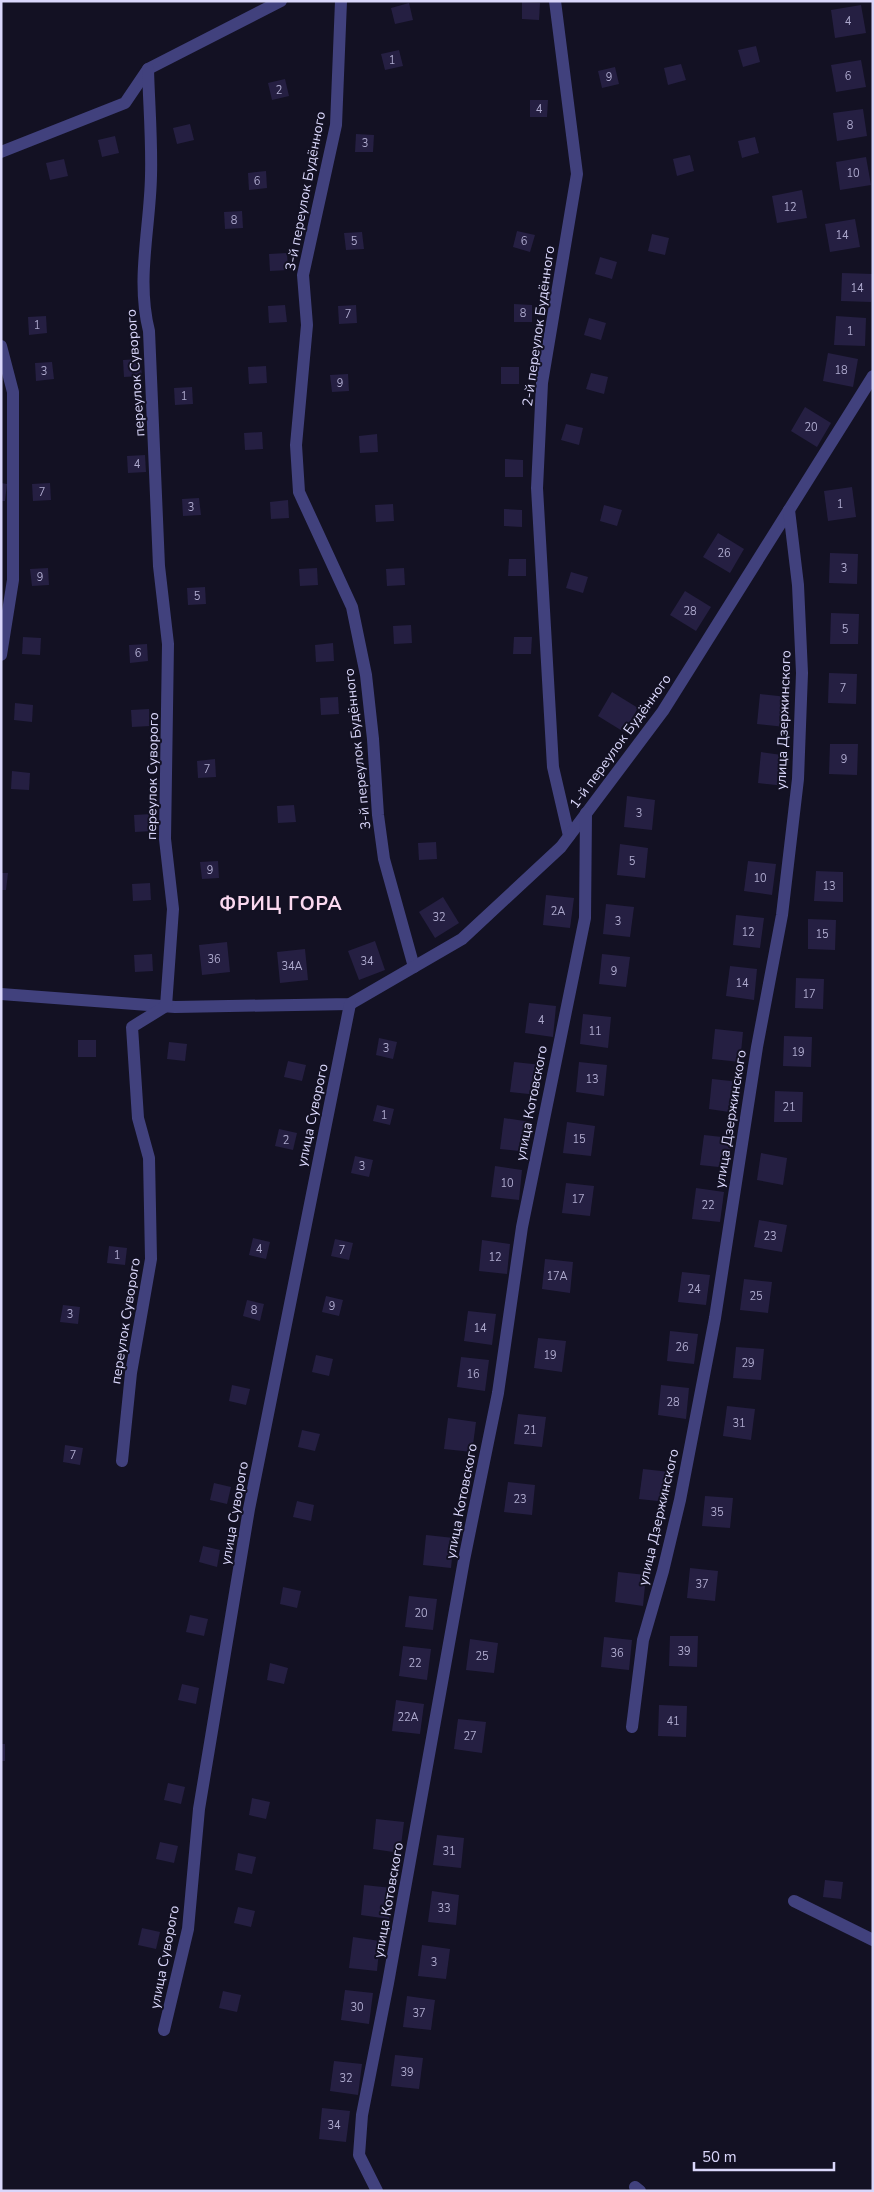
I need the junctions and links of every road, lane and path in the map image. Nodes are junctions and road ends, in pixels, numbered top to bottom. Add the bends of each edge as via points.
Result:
1 (281, 1) edge
2 (341, 1) edge
3 (554, 1) edge
4 (148, 69) junction
5 (1, 152) edge
6 (1, 346) edge
7 (873, 376) edge
8 (789, 510) junction
9 (1, 655) edge
10 (586, 813) junction
11 (569, 836) junction
12 (414, 967) junction
13 (1, 994) edge
14 (350, 1004) junction
15 (166, 1006) junction
16 (122, 1461) dead end
17 (632, 1727) dead end
18 (794, 1901) dead end
19 (873, 1940) edge
20 (164, 2030) dead end
21 (377, 2191) edge

1 - 4 street
2 - 12 street, 3-й переулок Будённого via 336,125 303,275 307,325 296,445 299,492 352,607 366,675 384,859
3 - 11 street, 2-й переулок Будённого via 577,174 542,383 537,488 552,767
4 - 5 street via 125,103
4 - 15 street, переулок Суворого via 151,176 144,276 145,314 150,331 160,566 168,644 165,839 173,909
6 - 9 street via 14,392 13,580
7 - 8 street, 1-й переулок Будённого
8 - 10 street, 1-й переулок Будённого via 664,711
8 - 17 street, улица Дзержинского via 798,585 802,673 798,779 782,915 757,1047 715,1318 680,1500 643,1640
10 - 11 street, 1-й переулок Будённого
10 - 21 street, улица Котовского via 585,918 522,1227 498,1393 362,2115 359,2155
11 - 12 street, 1-й переулок Будённого via 462,939
12 - 14 street, 1-й переулок Будённого
13 - 15 street
14 - 15 street
14 - 20 street, улица Суворого via 249,1509 199,1809 188,1928
15 - 16 street, переулок Суворого via 132,1027 138,1118 150,1158 151,1259 131,1373
18 - 19 street

